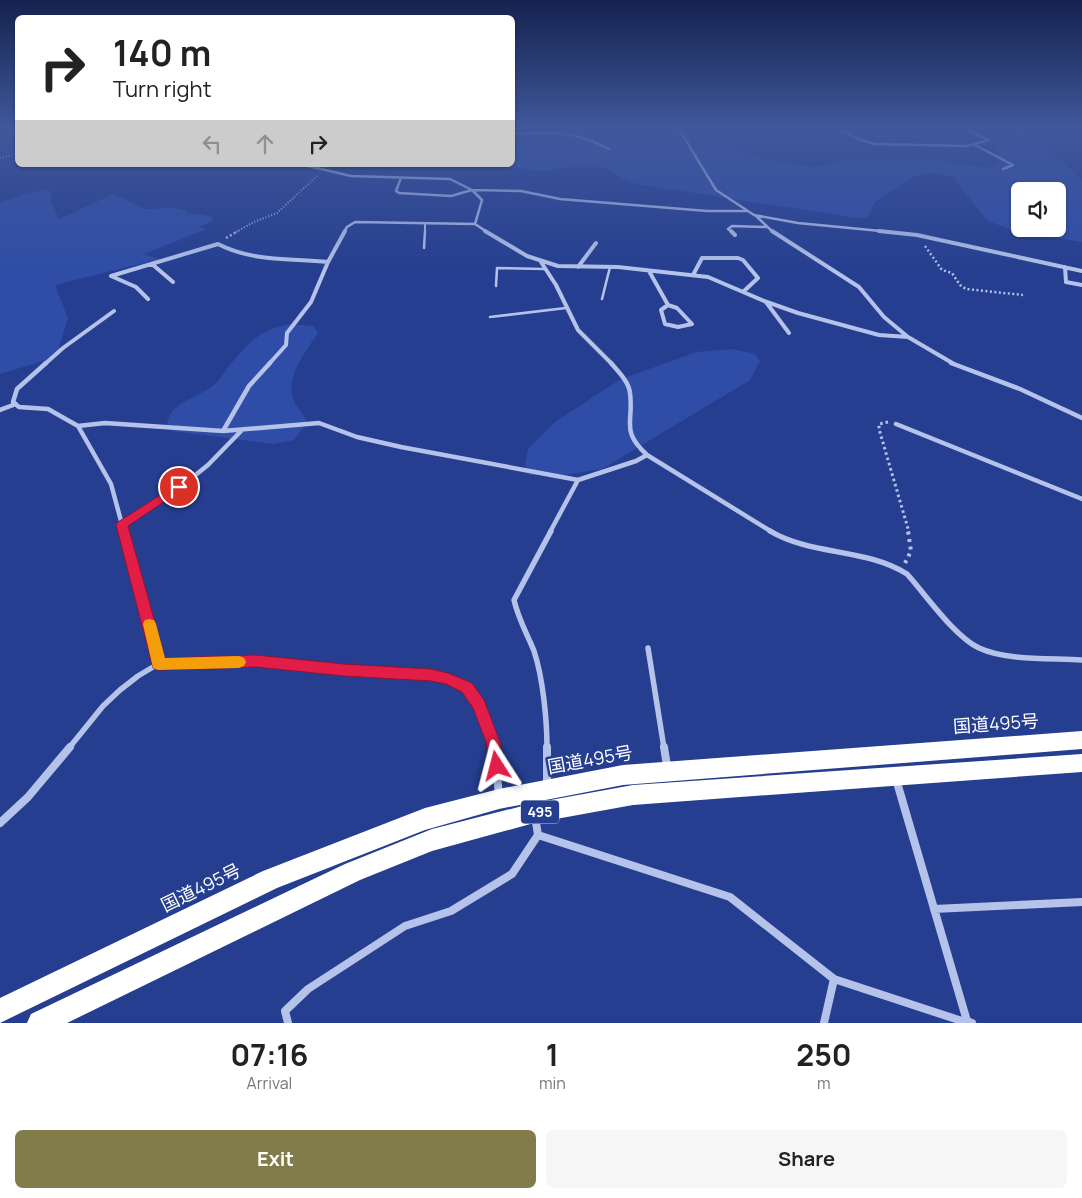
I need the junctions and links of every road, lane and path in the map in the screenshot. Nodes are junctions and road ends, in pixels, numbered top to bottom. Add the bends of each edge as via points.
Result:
1 (316, 177) edge
2 (369, 177) edge
3 (708, 177) edge
4 (400, 178) junction
5 (472, 190) junction
6 (748, 211) junction
7 (754, 215) junction
8 (425, 223) junction
9 (476, 224) junction
10 (767, 227) junction
11 (735, 235) dead end
12 (917, 235) junction
13 (596, 243) dead end
14 (218, 244) junction
15 (424, 248) dead end
16 (328, 262) junction
17 (541, 262) junction
18 (152, 264) junction
19 (578, 267) junction
20 (610, 267) junction
21 (1065, 267) junction
22 (545, 268) junction
23 (649, 271) junction
24 (1082, 271) edge
25 (693, 276) junction
26 (173, 282) dead end
27 (1082, 285) edge
28 (496, 286) dead end
29 (744, 291) junction
30 (1023, 295) dead end
31 (602, 299) dead end
32 (148, 300) dead end
33 (766, 302) junction
34 (668, 305) junction
35 (566, 308) junction
36 (114, 311) dead end
37 (490, 317) dead end
38 (789, 333) dead end
39 (908, 337) junction
40 (16, 404) junction
41 (0, 410) edge
42 (1082, 418) edge
43 (896, 424) joint
44 (78, 426) junction
45 (243, 429) junction
46 (224, 430) junction
47 (647, 455) junction
48 (578, 480) junction
49 (1082, 498) edge
50 (122, 525) junction
51 (902, 570) junction
52 (648, 648) dead end
53 (1082, 660) edge
54 (158, 664) junction
55 (1082, 740) edge
56 (1082, 762) edge
57 (668, 772) junction
58 (895, 776) junction
59 (547, 790) junction
60 (499, 800) junction
61 (534, 813) junction
62 (0, 823) edge
63 (538, 835) junction
64 (1082, 902) edge
65 (934, 909) junction
66 (834, 979) junction
67 (0, 1011) edge
68 (969, 1022) edge
69 (40, 1023) edge
70 (288, 1023) edge
71 (824, 1023) edge

1 - 14 path via 285,207 245,226
2 - 4 street
3 - 6 street via 716,190
4 - 5 street via 450,180
4 - 5 street via 396,191 399,193 451,196
5 - 6 street via 521,191 560,199 707,211
5 - 9 street via 482,200
6 - 7 street
7 - 10 street
7 - 12 street via 798,223
8 - 9 street
8 - 15 lane
8 - 16 street via 355,222 348,227
9 - 17 street via 493,237
10 - 11 street via 732,226 728,229
10 - 39 street via 860,287 884,317
12 - 21 street
12 - 30 path via 942,270 952,273 966,289
13 - 19 street
14 - 16 street via 229,251 262,257
14 - 18 street
16 - 46 street via 311,302 287,333 286,345 249,386
17 - 19 street
17 - 22 street
18 - 26 street
18 - 32 street via 111,276 136,287
19 - 20 street
20 - 23 street
20 - 31 lane
21 - 24 street
21 - 27 street via 1066,282
22 - 28 lane via 496,268
22 - 35 street
23 - 25 street
23 - 34 street
25 - 29 street via 721,280
25 - 29 street via 702,258 738,258 758,278
29 - 33 street
33 - 38 street
33 - 39 street via 873,334
34 - 34 street via 677,308 692,324 671,327 665,324 661,310
35 - 37 lane
35 - 47 street via 578,330 626,382 630,392 630,432 636,445
36 - 40 street via 63,348 16,389 13,402
39 - 42 street via 962,368 1020,389
40 - 41 street
40 - 44 street via 19,407 48,409
43 - 49 street
43 - 51 path via 879,424 911,541
44 - 46 street via 105,423
44 - 50 street via 111,484
45 - 46 street
45 - 48 street via 319,423 357,437 400,447
45 - 50 street via 193,477
47 - 48 street
47 - 51 street via 773,533 816,549 852,554
48 - 59 street via 514,600 534,652 540,682 547,725
50 - 54 street
51 - 53 street via 966,640 979,649
52 - 57 street
54 - 60 street via 256,661 448,679 467,688 478,704 493,742
54 - 62 street via 145,670 106,703 48,776
55 - 57 highway, 国道495号 / 495
56 - 58 highway, 495
57 - 59 highway, 国道495号 / 495 via 623,775
58 - 61 highway, 495 via 633,795
58 - 65 street
59 - 60 highway, 国道495号 / 495
60 - 67 highway, 国道495号 / 495 via 425,819 271,879
61 - 63 street
61 - 69 highway, 495 via 432,840 353,872
63 - 66 street via 730,898
63 - 70 street via 512,874 451,911 405,926 353,959 308,989 285,1010
64 - 65 street
65 - 68 street
66 - 68 street
66 - 71 street

